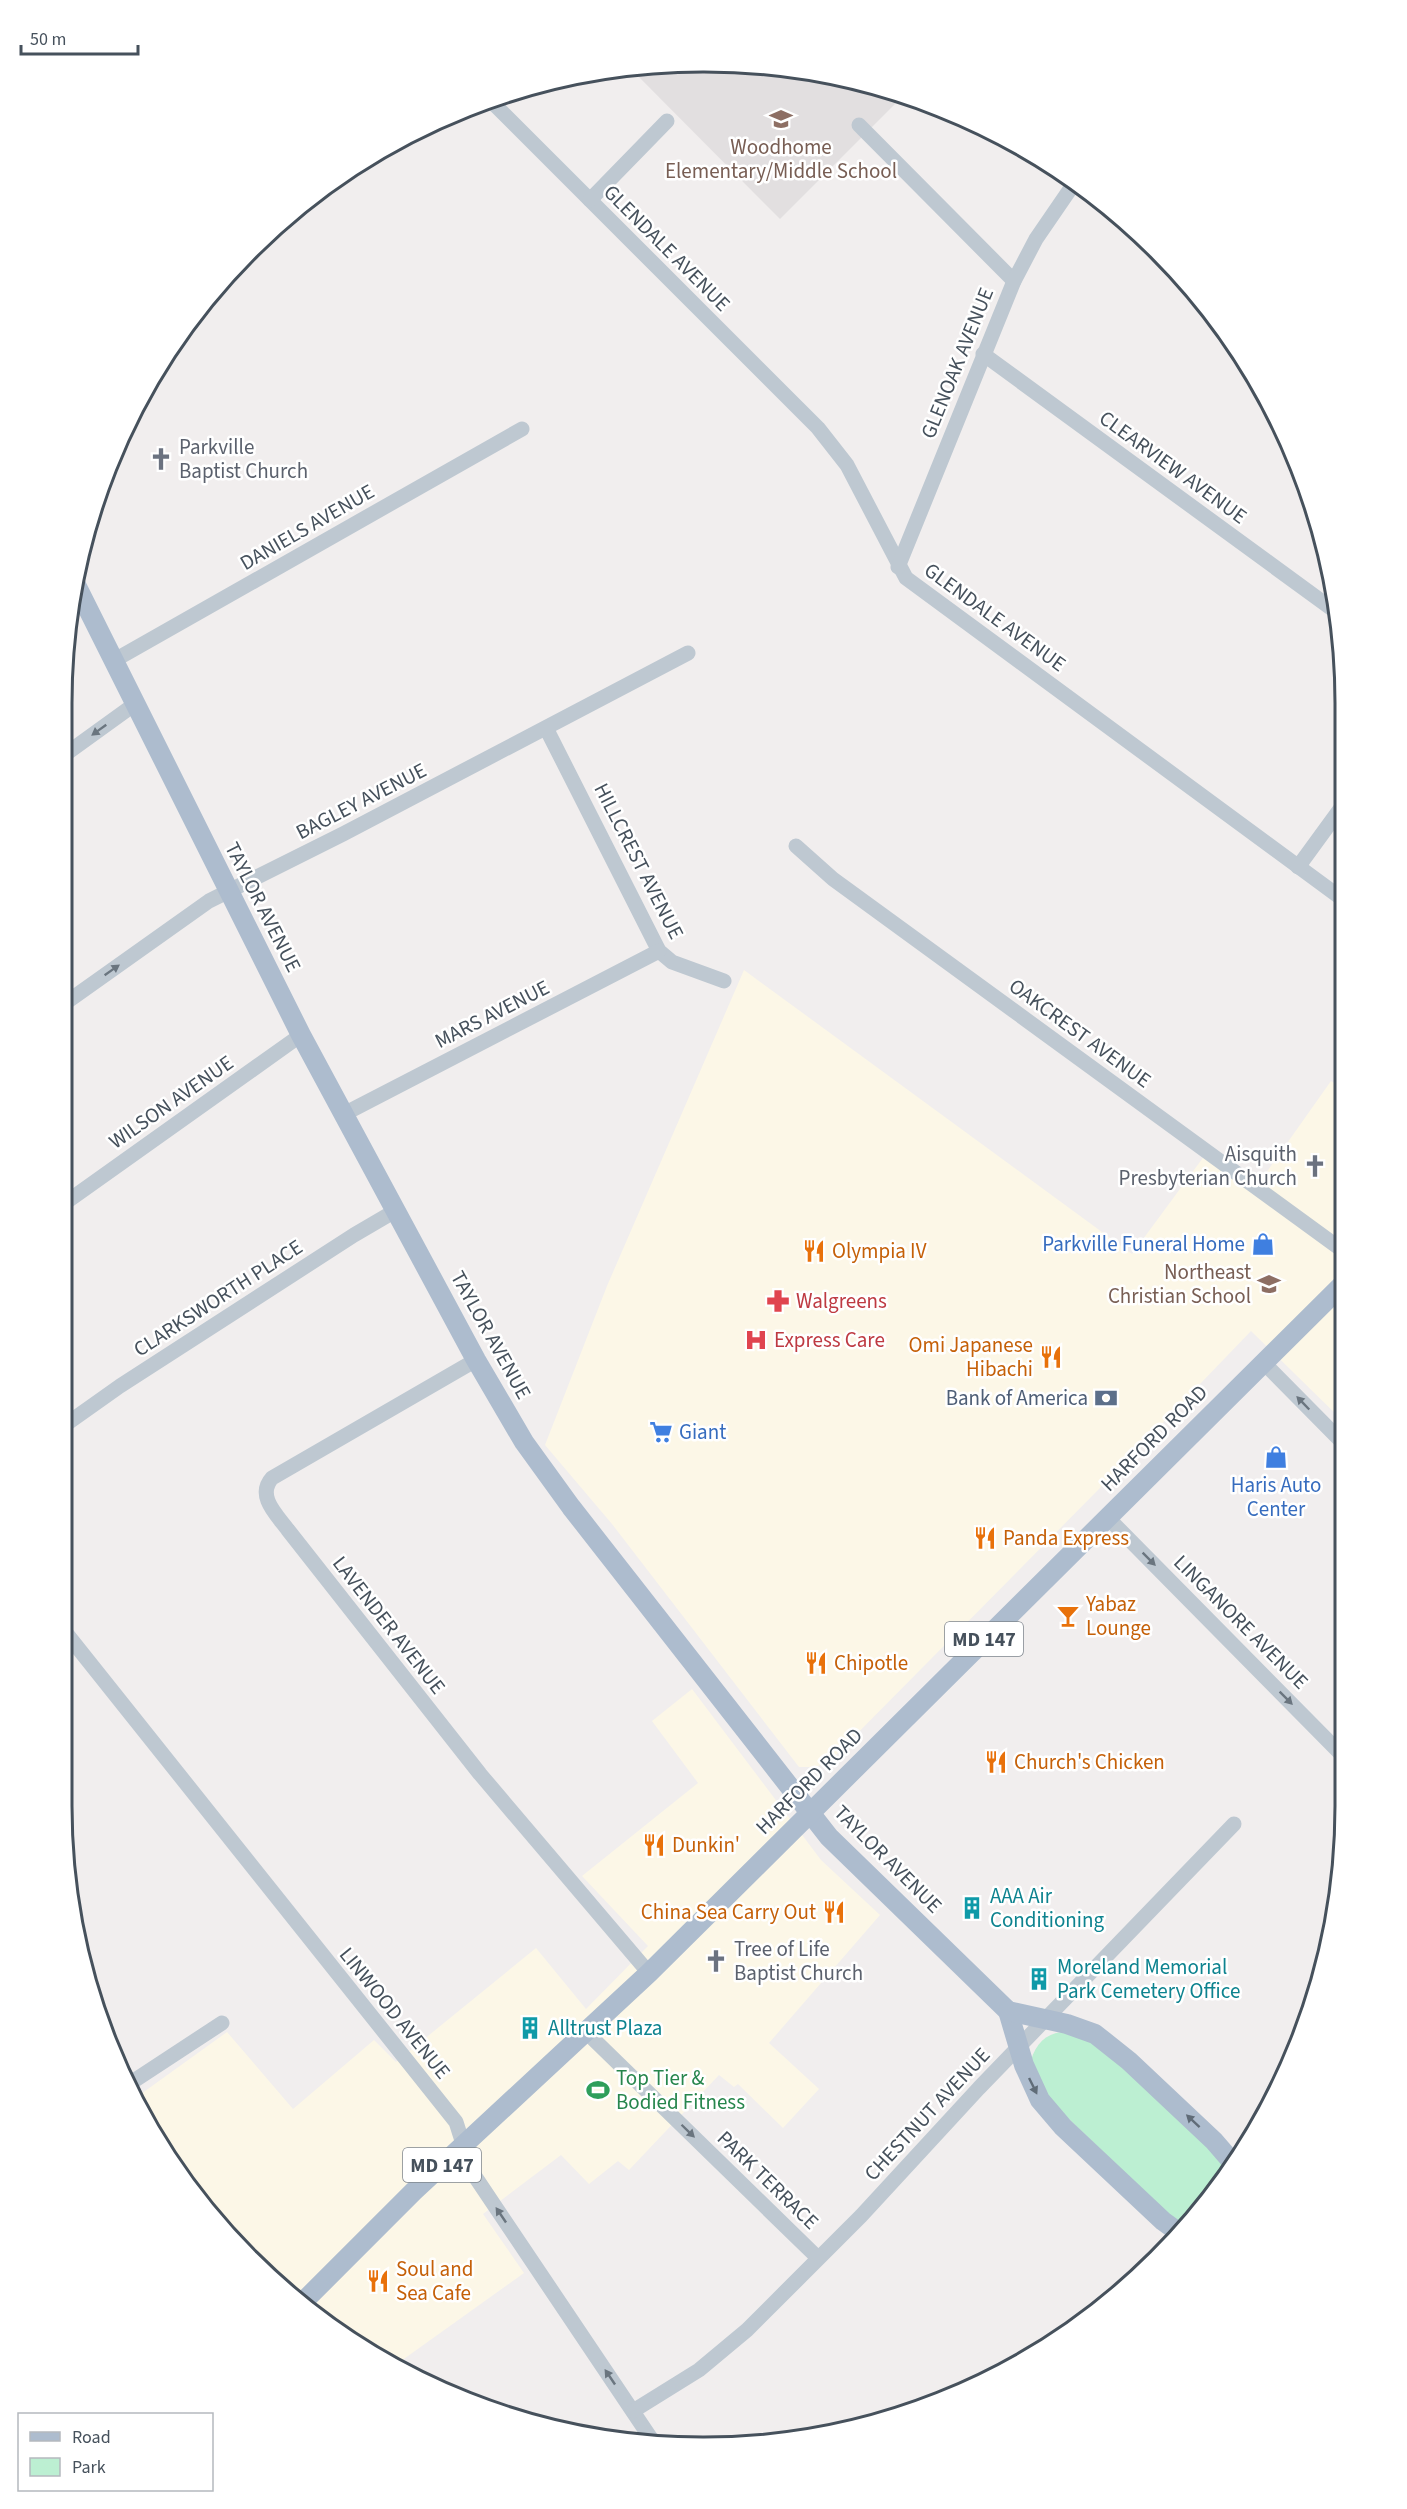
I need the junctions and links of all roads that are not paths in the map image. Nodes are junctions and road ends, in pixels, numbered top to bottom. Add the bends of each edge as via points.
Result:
1 (497, 108) edge
2 (667, 122) dead end
3 (859, 125) dead end
4 (1070, 189) edge
5 (590, 200) junction
6 (1014, 281) junction
7 (983, 354) junction
8 (522, 429) dead end
9 (898, 567) junction
10 (81, 596) edge
11 (1327, 605) edge
12 (687, 653) dead end
13 (113, 661) junction
14 (135, 704) junction
15 (546, 728) junction
16 (72, 750) edge
17 (1335, 816) edge
18 (796, 846) dead end
19 (1298, 867) junction
20 (228, 892) junction
21 (1335, 894) edge
22 (659, 951) junction
23 (724, 981) dead end
24 (72, 998) edge
25 (301, 1035) junction
26 (344, 1114) junction
27 (72, 1198) edge
28 (396, 1211) junction
29 (1335, 1245) edge
30 (1335, 1291) edge
31 (476, 1360) junction
32 (1264, 1363) junction
33 (72, 1420) edge
34 (1335, 1435) edge
35 (1108, 1518) junction
36 (72, 1641) edge
37 (1335, 1748) edge
38 (810, 1814) junction
39 (1234, 1824) dead end
40 (649, 1973) junction
41 (1008, 2011) junction
42 (1046, 2019) junction
43 (222, 2023) dead end
44 (586, 2032) junction
45 (1019, 2047) junction
46 (135, 2080) edge
47 (463, 2145) junction
48 (1228, 2157) edge
49 (1173, 2228) edge
50 (818, 2258) junction
51 (308, 2297) edge
52 (633, 2411) junction
53 (649, 2435) edge

1 - 5 street, GLENDALE AVENUE
2 - 5 street
3 - 6 street
4 - 6 street, GLENOAK AVENUE via 1036,239
5 - 9 street, GLENDALE AVENUE via 830,442 858,485
6 - 7 street, GLENOAK AVENUE
7 - 9 street, GLENOAK AVENUE
7 - 11 street, CLEARVIEW AVENUE
8 - 13 street, DANIELS AVENUE
9 - 19 street, GLENDALE AVENUE via 906,578
10 - 13 main road, TAYLOR AVENUE
12 - 15 street, BAGLEY AVENUE
13 - 14 main road, TAYLOR AVENUE
14 -> 16 street
14 - 20 main road, TAYLOR AVENUE
15 - 20 street, BAGLEY AVENUE
15 - 22 street, HILLCREST AVENUE
17 - 19 street
18 - 29 street, OAKCREST AVENUE via 833,879
19 - 21 street, GLENDALE AVENUE
24 -> 20 street, BAGLEY AVENUE via 209,901
20 - 25 main road, TAYLOR AVENUE
22 - 23 street, HILLCREST AVENUE via 672,962
22 - 26 street, MARS AVENUE
25 - 26 main road, TAYLOR AVENUE
25 - 27 street, WILSON AVENUE
26 - 28 main road, TAYLOR AVENUE
28 - 31 main road, TAYLOR AVENUE
28 - 33 street, CLARKSWORTH PLACE
30 - 32 main road, HARFORD ROAD / MD 147
31 - 38 main road, TAYLOR AVENUE via 547,1475
31 - 40 street, LAVENDER AVENUE via 272,1478 266,1489 267,1500 533,1840
34 -> 32 street
32 - 35 main road, HARFORD ROAD / MD 147
35 -> 37 street, LINGANORE AVENUE
35 - 38 main road, HARFORD ROAD / MD 147
36 - 47 street, LINWOOD AVENUE via 456,2122
38 - 40 main road, HARFORD ROAD / MD 147
38 - 41 main road, TAYLOR AVENUE via 859,1868
39 - 42 street, CHESTNUT AVENUE
40 - 44 main road, HARFORD ROAD / MD 147
41 - 42 main road
41 - 45 main road, TAYLOR AVENUE
42 - 45 street, CHESTNUT AVENUE
48 -> 42 main road via 1112,2046 1081,2028
43 - 46 street
44 - 47 main road, HARFORD ROAD / MD 147
44 -> 50 street, PARK TERRACE
45 -> 49 main road, TAYLOR AVENUE via 1040,2100 1063,2127
45 - 50 street, CHESTNUT AVENUE
47 - 51 main road, HARFORD ROAD / MD 147
52 -> 47 street, LINWOOD AVENUE via 472,2172
50 - 52 street, CHESTNUT AVENUE via 723,2352
52 - 53 street, LINWOOD AVENUE

